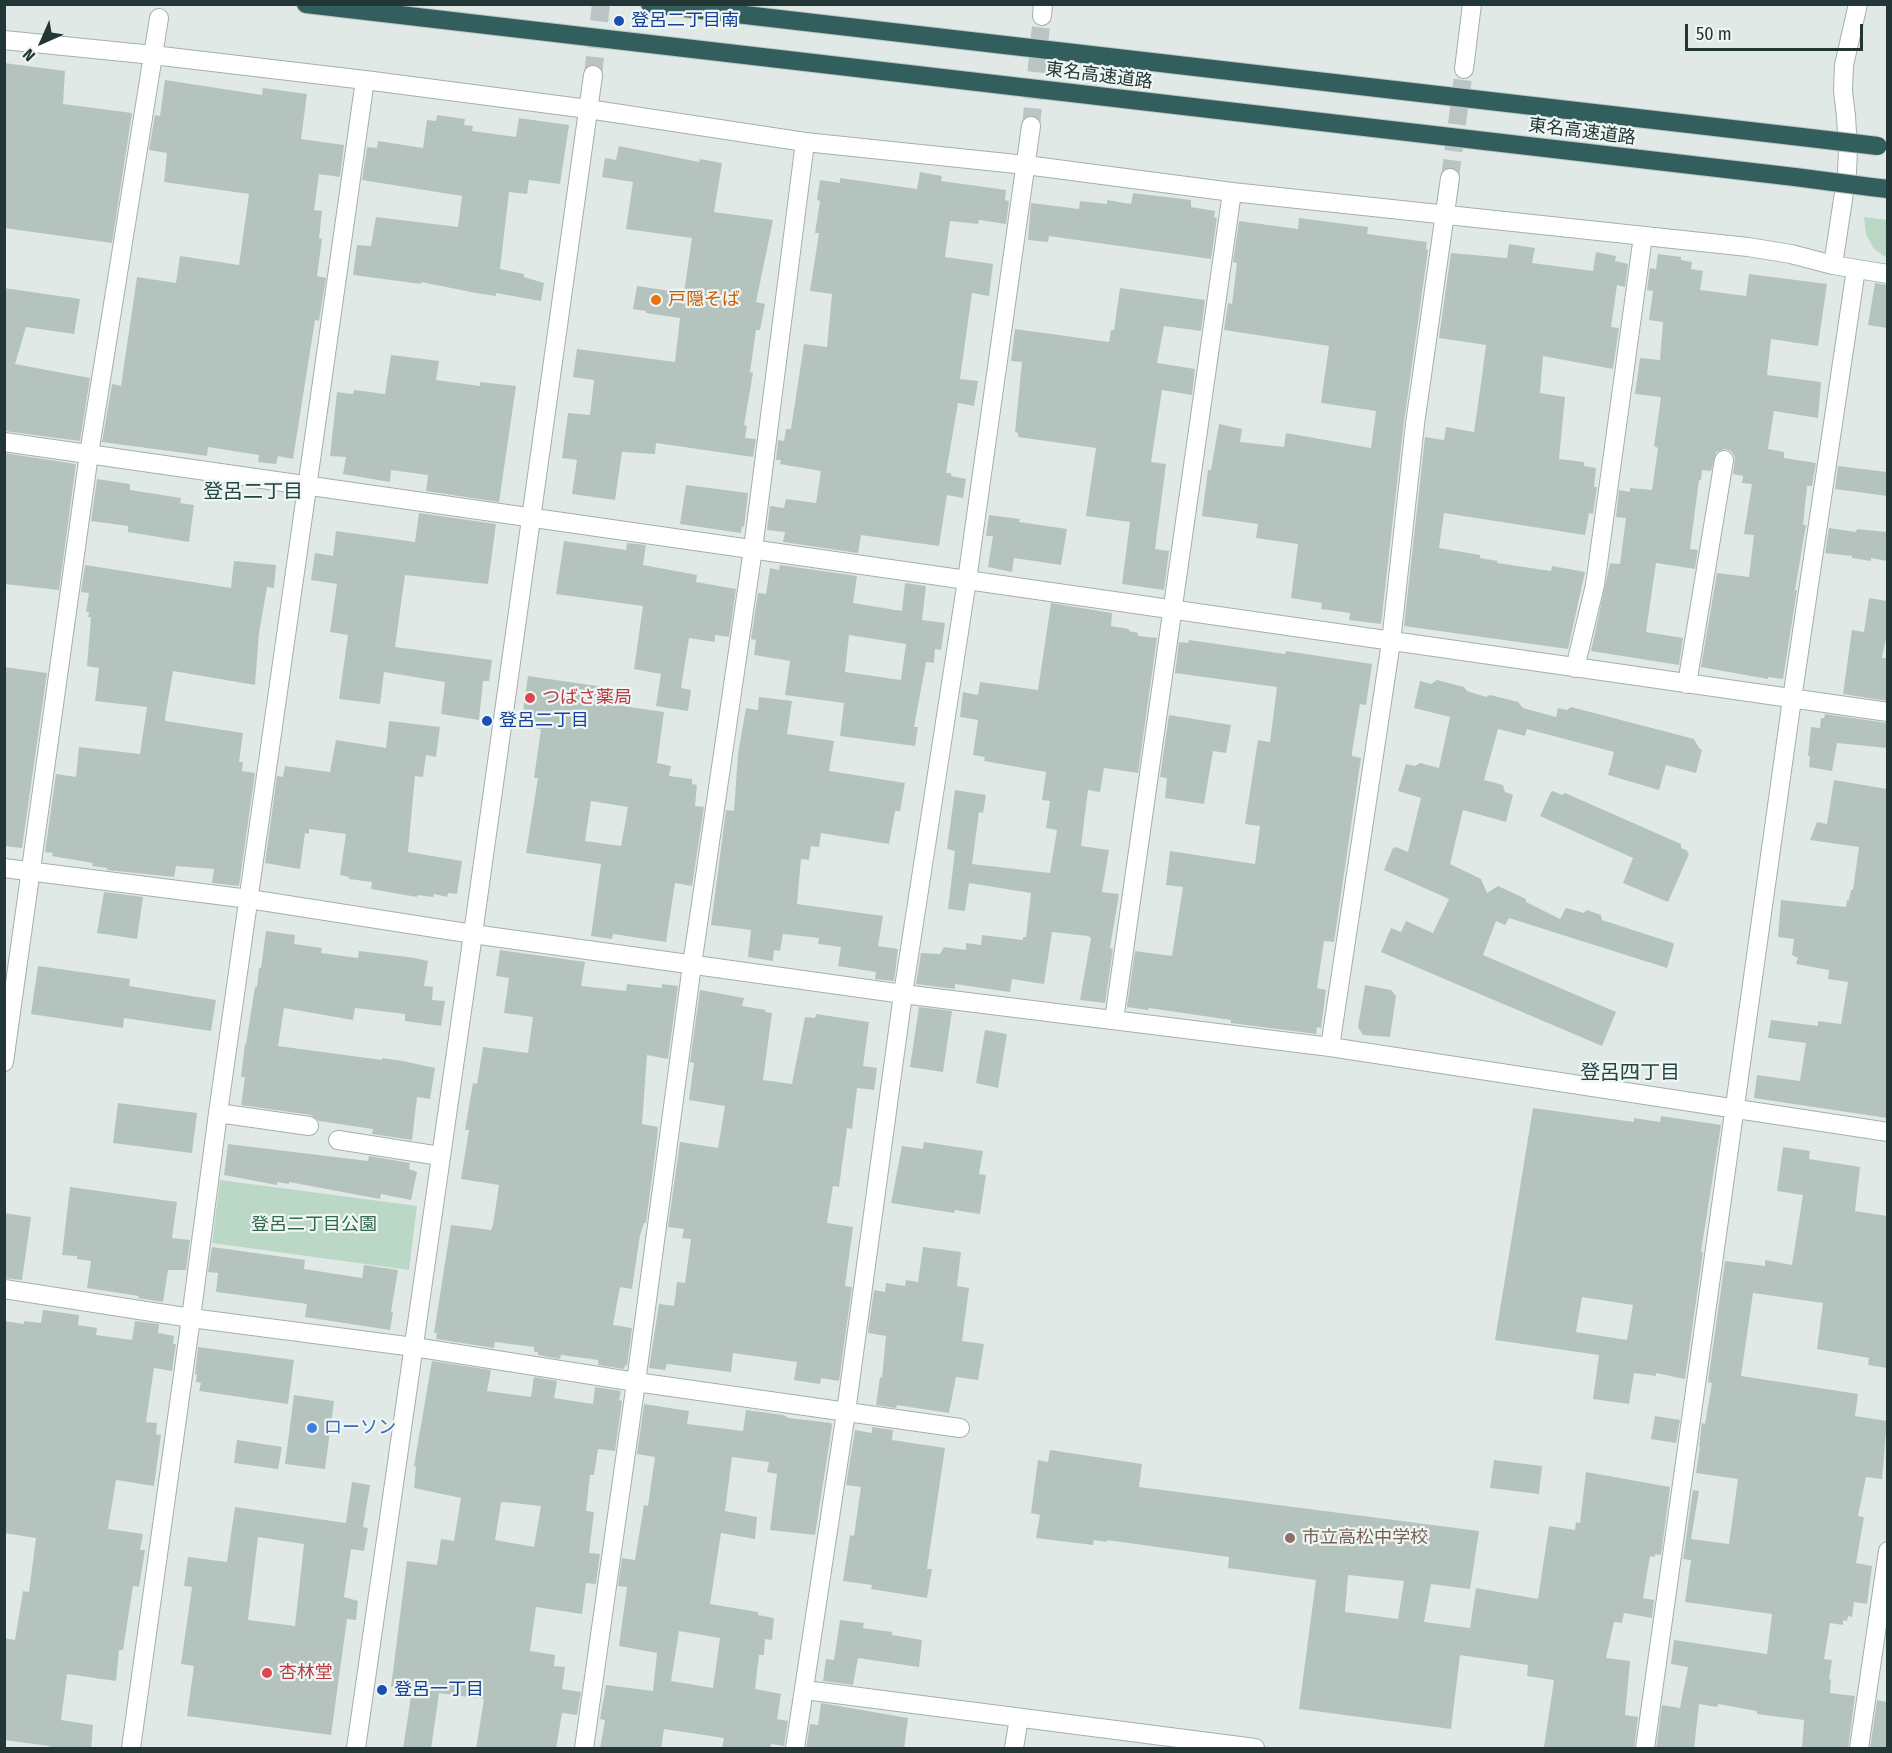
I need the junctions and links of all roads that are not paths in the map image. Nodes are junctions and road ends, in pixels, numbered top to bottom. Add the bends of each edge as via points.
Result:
1 (306, 4) edge
2 (650, 4) edge
3 (1472, 4) edge
4 (1858, 4) edge
5 (159, 18) dead end
6 (4, 40) edge
7 (153, 55) junction
8 (1464, 69) tunnel mouth
9 (593, 75) tunnel mouth
10 (365, 80) junction
11 (588, 109) junction
12 (1032, 126) tunnel mouth
13 (805, 142) junction
14 (1883, 147) edge
15 (1026, 165) junction
16 (1450, 178) tunnel mouth
17 (1879, 188) edge
18 (1232, 192) junction
19 (1445, 214) junction
20 (1643, 236) junction
21 (1833, 266) junction
22 (1856, 269) junction
23 (1887, 274) edge
24 (4, 442) edge
25 (89, 454) junction
26 (1724, 460) dead end
27 (308, 486) junction
28 (531, 517) junction
29 (753, 549) junction
30 (967, 580) junction
31 (1171, 610) junction
32 (1391, 642) junction
33 (1575, 668) junction
34 (1687, 684) junction
35 (1792, 699) junction
36 (1887, 712) edge
37 (4, 868) edge
38 (31, 872) junction
39 (249, 899) junction
40 (473, 934) junction
41 (692, 965) junction
42 (903, 994) junction
43 (1114, 1020) junction
44 (1330, 1047) junction
45 (4, 1062) edge
46 (1735, 1109) junction
47 (218, 1113) junction
48 (309, 1126) dead end
49 (1887, 1132) edge
50 (338, 1140) dead end
51 (440, 1156) junction
52 (4, 1289) edge
53 (191, 1318) junction
54 (414, 1347) junction
55 (636, 1382) junction
56 (846, 1412) junction
57 (960, 1428) dead end
58 (1887, 1556) edge
59 (805, 1690) junction
60 (1019, 1718) junction
61 (1234, 1747) edge
62 (131, 1749) edge
63 (356, 1749) edge
64 (584, 1749) edge
65 (795, 1749) edge
66 (1014, 1749) edge
67 (1255, 1749) edge
68 (1645, 1749) edge
69 (1859, 1749) edge

1 - 17 highway, 東名高速道路, bridge
2 - 14 highway, 東名高速道路, bridge
3 - 8 street
4 - 21 street via 1844,65 1847,173
5 - 7 street
6 - 7 street
7 - 10 street
7 - 25 street
9 - 11 street
10 - 11 street
10 - 27 street
11 - 13 street
11 - 28 street
12 - 15 street
13 - 15 street
13 - 29 street
15 - 18 street
15 - 30 street
16 - 19 street
18 - 19 street
18 - 31 street
19 - 20 street
19 - 32 street via 1415,424
20 - 21 street via 1780,252
20 - 33 street via 1595,585
21 - 22 street
22 - 23 street
22 - 35 street
24 - 25 street
25 - 27 street
25 - 38 street
26 - 34 street
27 - 28 street
27 - 39 street
28 - 29 street
28 - 40 street
29 - 30 street
29 - 41 street
30 - 31 street
30 - 42 street
31 - 32 street
31 - 43 street
32 - 33 street
32 - 44 street
33 - 34 street
34 - 35 street
35 - 36 street
35 - 46 street
37 - 38 street
38 - 39 street
38 - 45 street
39 - 40 street
39 - 47 street
40 - 41 street
40 - 51 street
41 - 42 street
41 - 55 street
42 - 43 street
42 - 56 street
43 - 44 street
44 - 46 street
46 - 49 street
46 - 68 street
47 - 48 street
47 - 53 street
50 - 51 street
51 - 54 street
52 - 53 street
53 - 54 street
53 - 62 street
54 - 55 street
54 - 63 street
55 - 56 street
55 - 64 street
56 - 57 street
56 - 59 street
58 - 69 street
59 - 60 street
59 - 65 street
60 - 61 street
60 - 66 street
61 - 67 street

